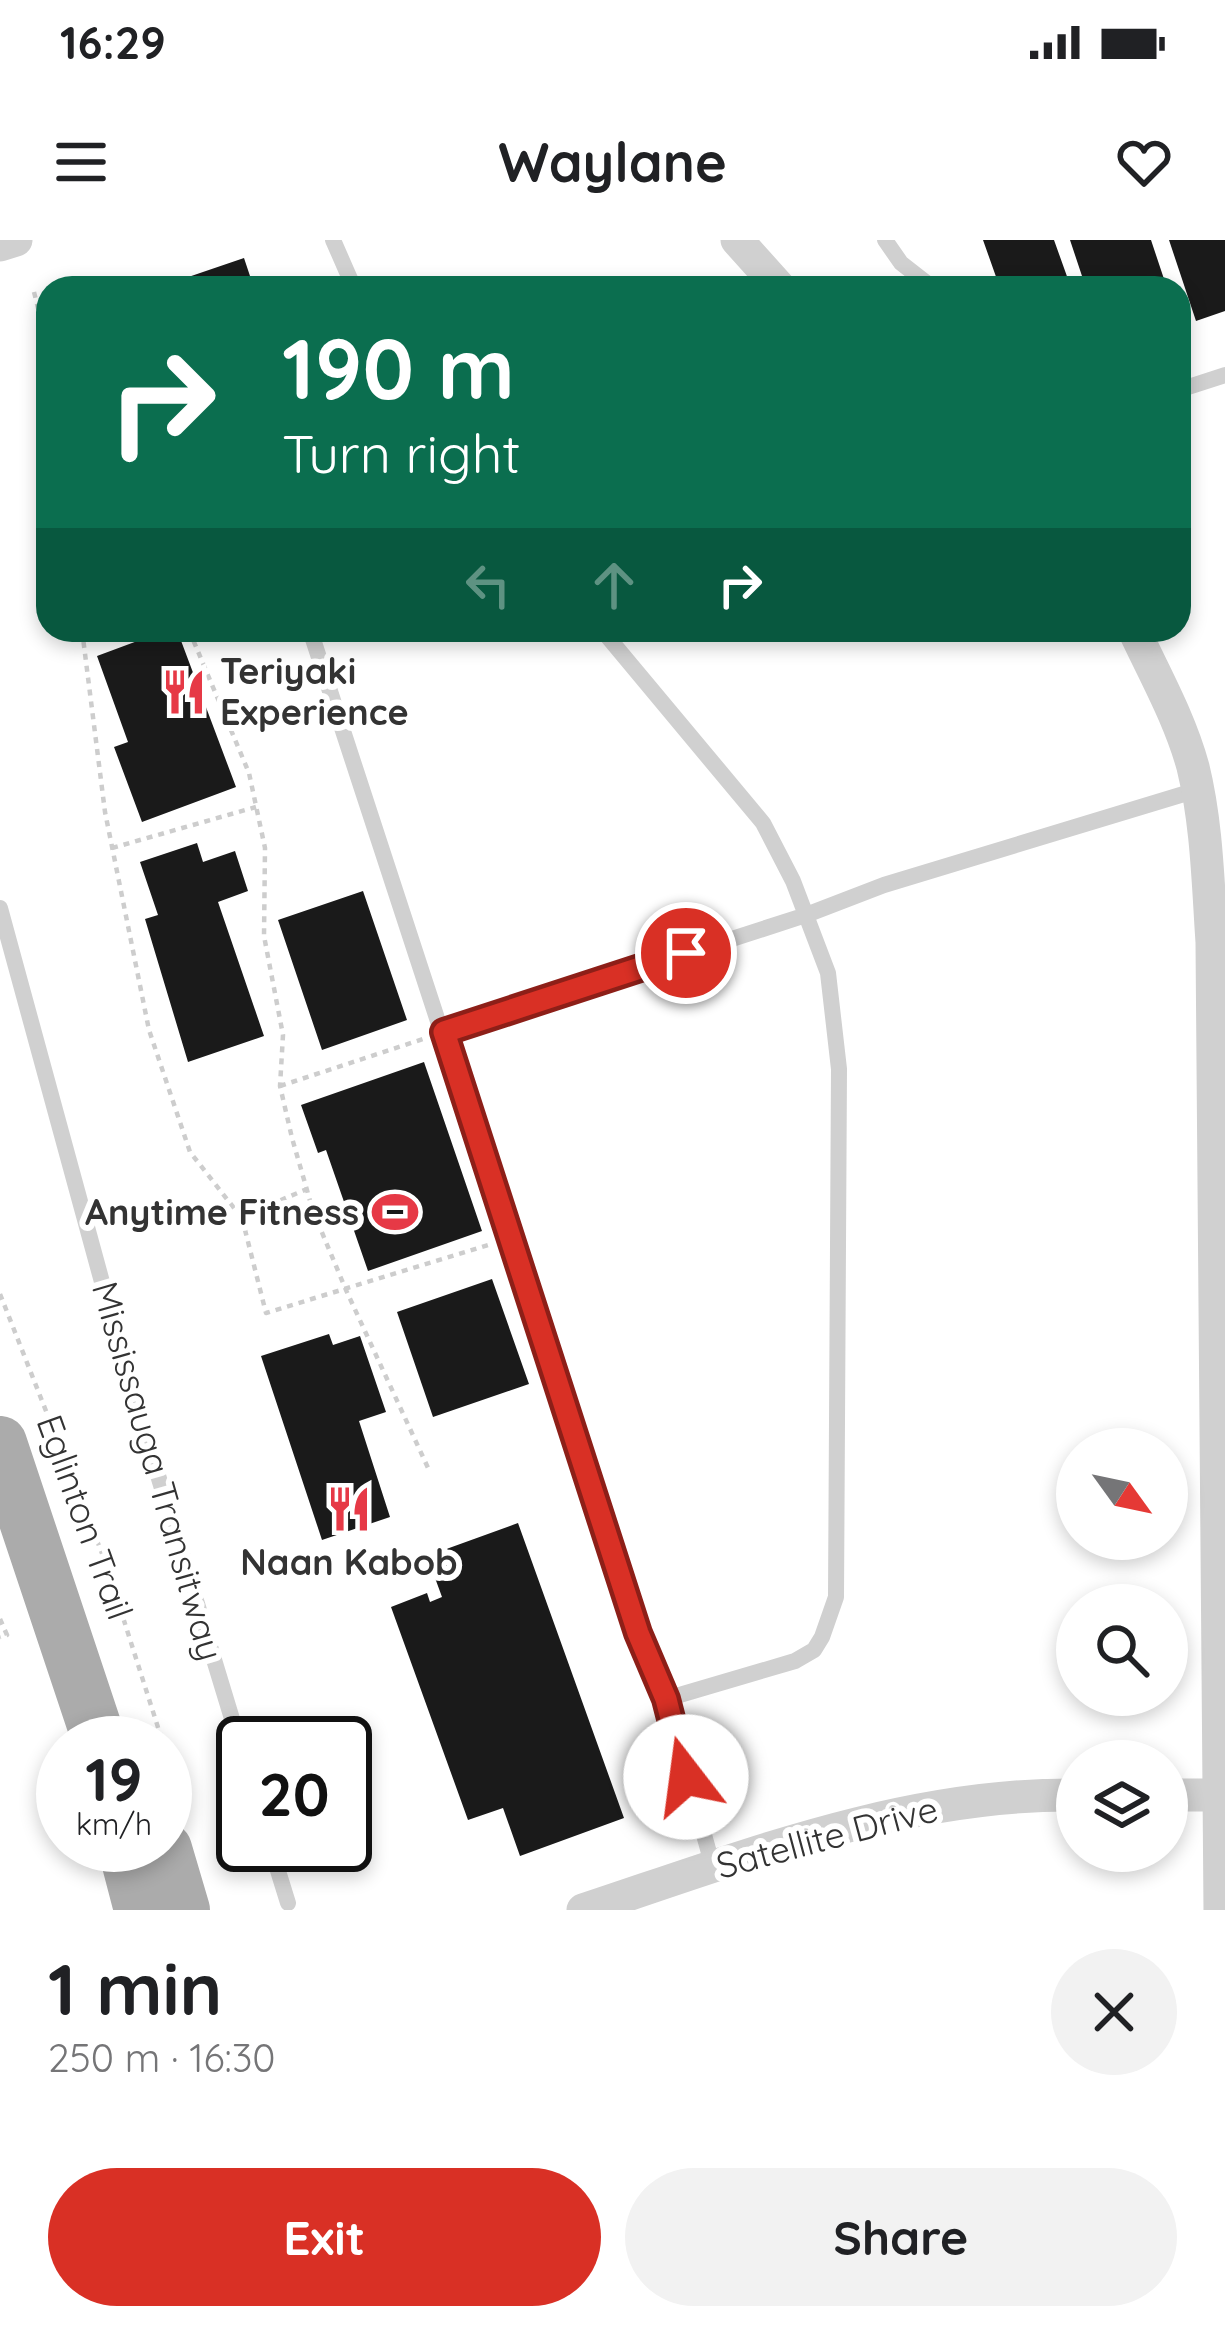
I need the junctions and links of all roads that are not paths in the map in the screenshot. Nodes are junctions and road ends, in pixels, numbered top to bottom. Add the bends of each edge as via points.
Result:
1 (16, 240) edge
2 (333, 240) edge
3 (737, 240) edge
4 (885, 240) edge
5 (0, 245) edge
6 (349, 276) edge
7 (769, 276) edge
8 (918, 276) edge
9 (1225, 375) edge
10 (1191, 386) edge
11 (314, 642) edge
12 (612, 642) edge
13 (1140, 642) edge
14 (1197, 790) junction
15 (0, 908) edge
16 (806, 915) junction
17 (444, 1032) junction
18 (1219, 1185) edge
19 (0, 1443) edge
20 (1221, 1466) edge
21 (666, 1699) junction
22 (91, 1716) edge
23 (231, 1716) edge
24 (1221, 1795) edge
25 (1056, 1796) edge
26 (1188, 1796) edge
27 (713, 1867) junction
28 (131, 1872) edge
29 (169, 1872) edge
30 (278, 1872) edge
31 (288, 1903) dead end
32 (141, 1910) edge
33 (184, 1910) edge
34 (583, 1910) edge
35 (1220, 1910) edge

1 - 5 street
2 - 6 lane
3 - 7 street
4 - 8 lane
9 - 10 lane
11 - 17 lane
12 - 16 lane via 763,824
13 - 14 street via 1178,721
14 - 16 lane
14 - 18 street via 1212,943
15 - 23 lane, Mississauga Transitway
16 - 17 lane
16 - 21 lane via 828,973 839,1069 836,1597 814,1650
17 - 21 lane
18 - 20 street
19 - 22 main road
20 - 24 street
21 - 27 lane
24 - 26 street
24 - 35 street
25 - 27 street, Satellite Drive via 929,1805
27 - 34 street, Satellite Drive
28 - 32 main road
29 - 33 main road
30 - 31 lane

